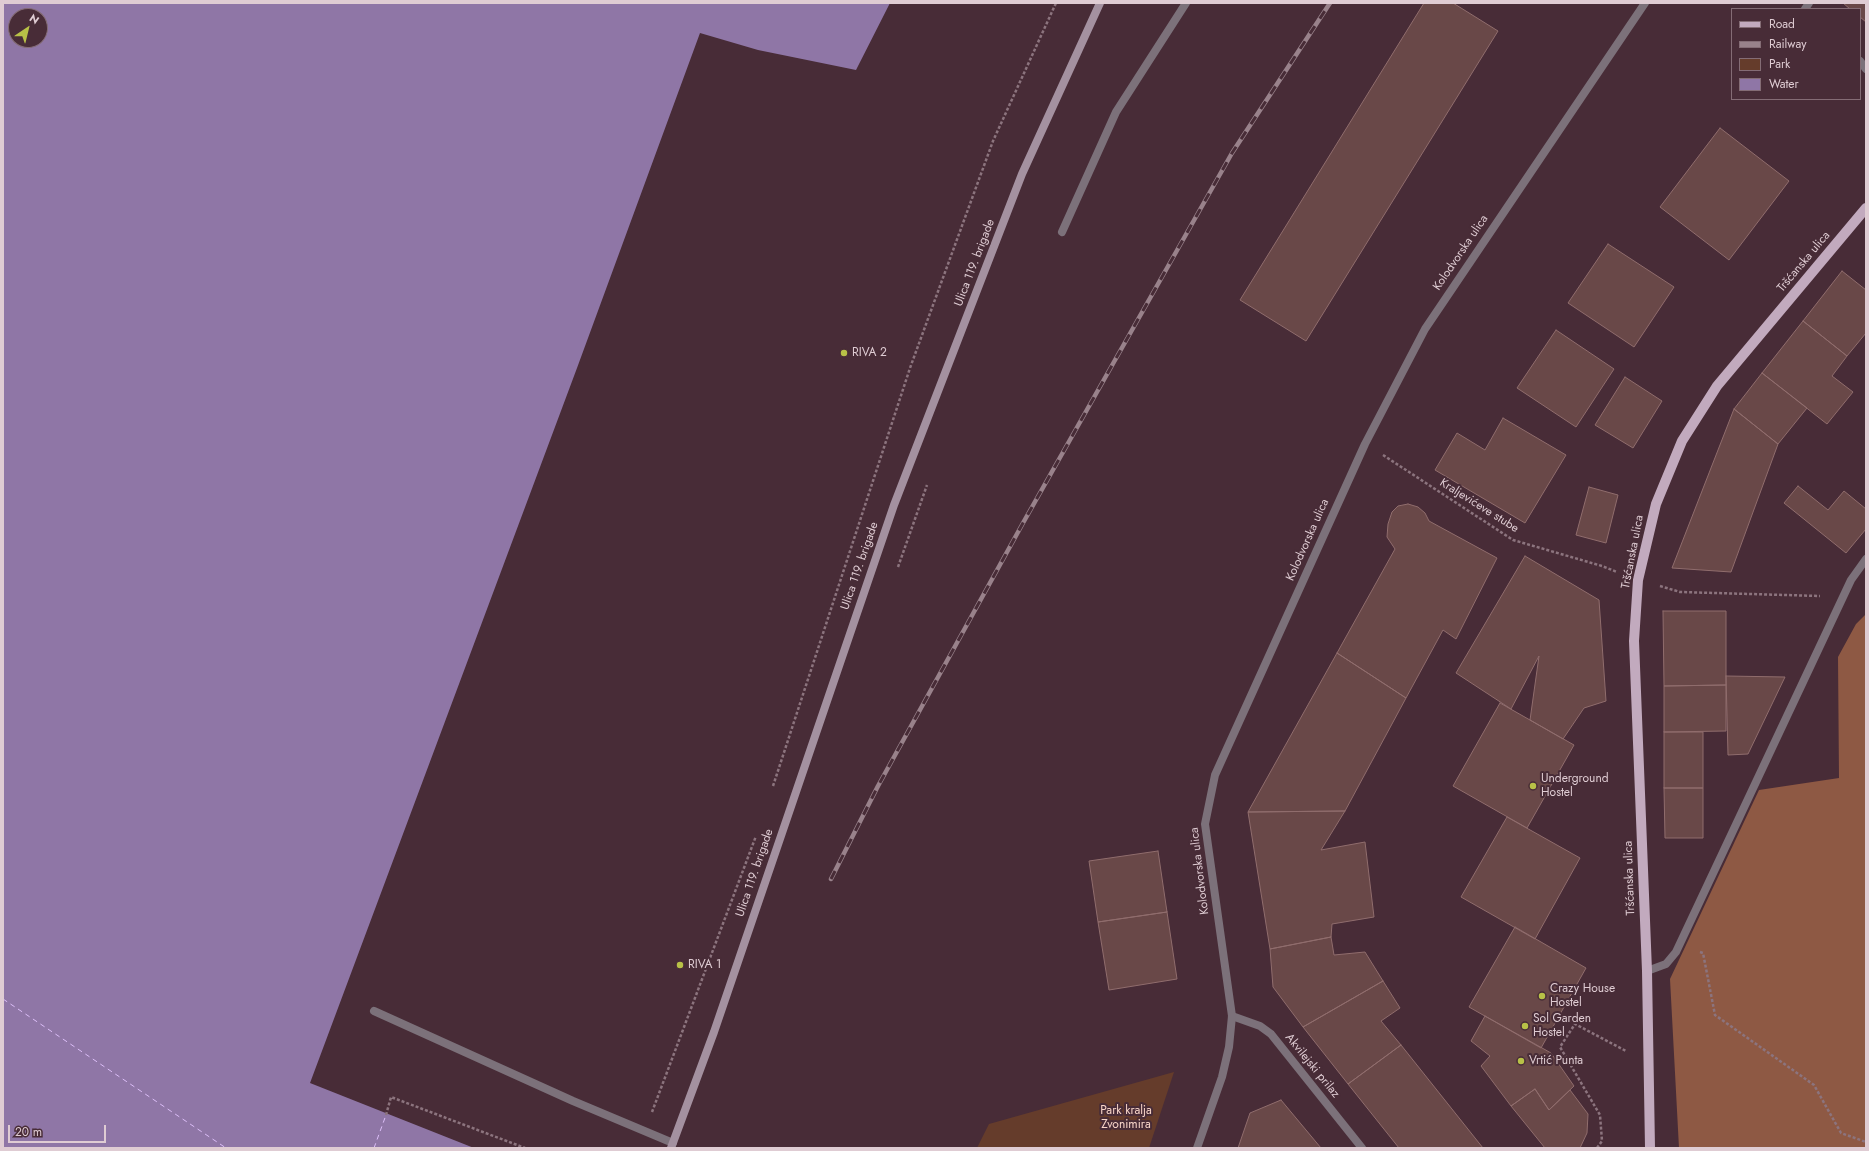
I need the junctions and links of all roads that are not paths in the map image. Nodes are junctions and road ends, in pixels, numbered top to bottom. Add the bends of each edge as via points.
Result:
1 (1100, 3) edge
2 (1186, 3) edge
3 (1645, 3) edge
4 (1866, 208) edge
5 (1062, 232) dead end
6 (1866, 559) edge
7 (1647, 971) junction
8 (374, 1012) dead end
9 (1232, 1016) junction
10 (672, 1145) edge
11 (1197, 1148) edge
12 (1362, 1148) edge
13 (1650, 1148) edge

1 - 10 main road, Ulica 119. brigade via 1022,174 894,506 714,1032
2 - 5 street via 1116,112
3 - 9 street, Kolodvorska ulica via 1425,329 1365,444 1215,775 1205,824
4 - 7 main road, Tršćanska ulica via 1717,386 1682,441 1656,504 1638,580 1634,641
6 - 7 street via 1851,580 1679,946 1666,964
7 - 13 main road, Tršćanska ulica
8 - 10 street
9 - 11 street, Kolodvorska ulica via 1229,1047 1222,1077
9 - 12 street, Akvilejski prilaz via 1260,1026 1271,1034

